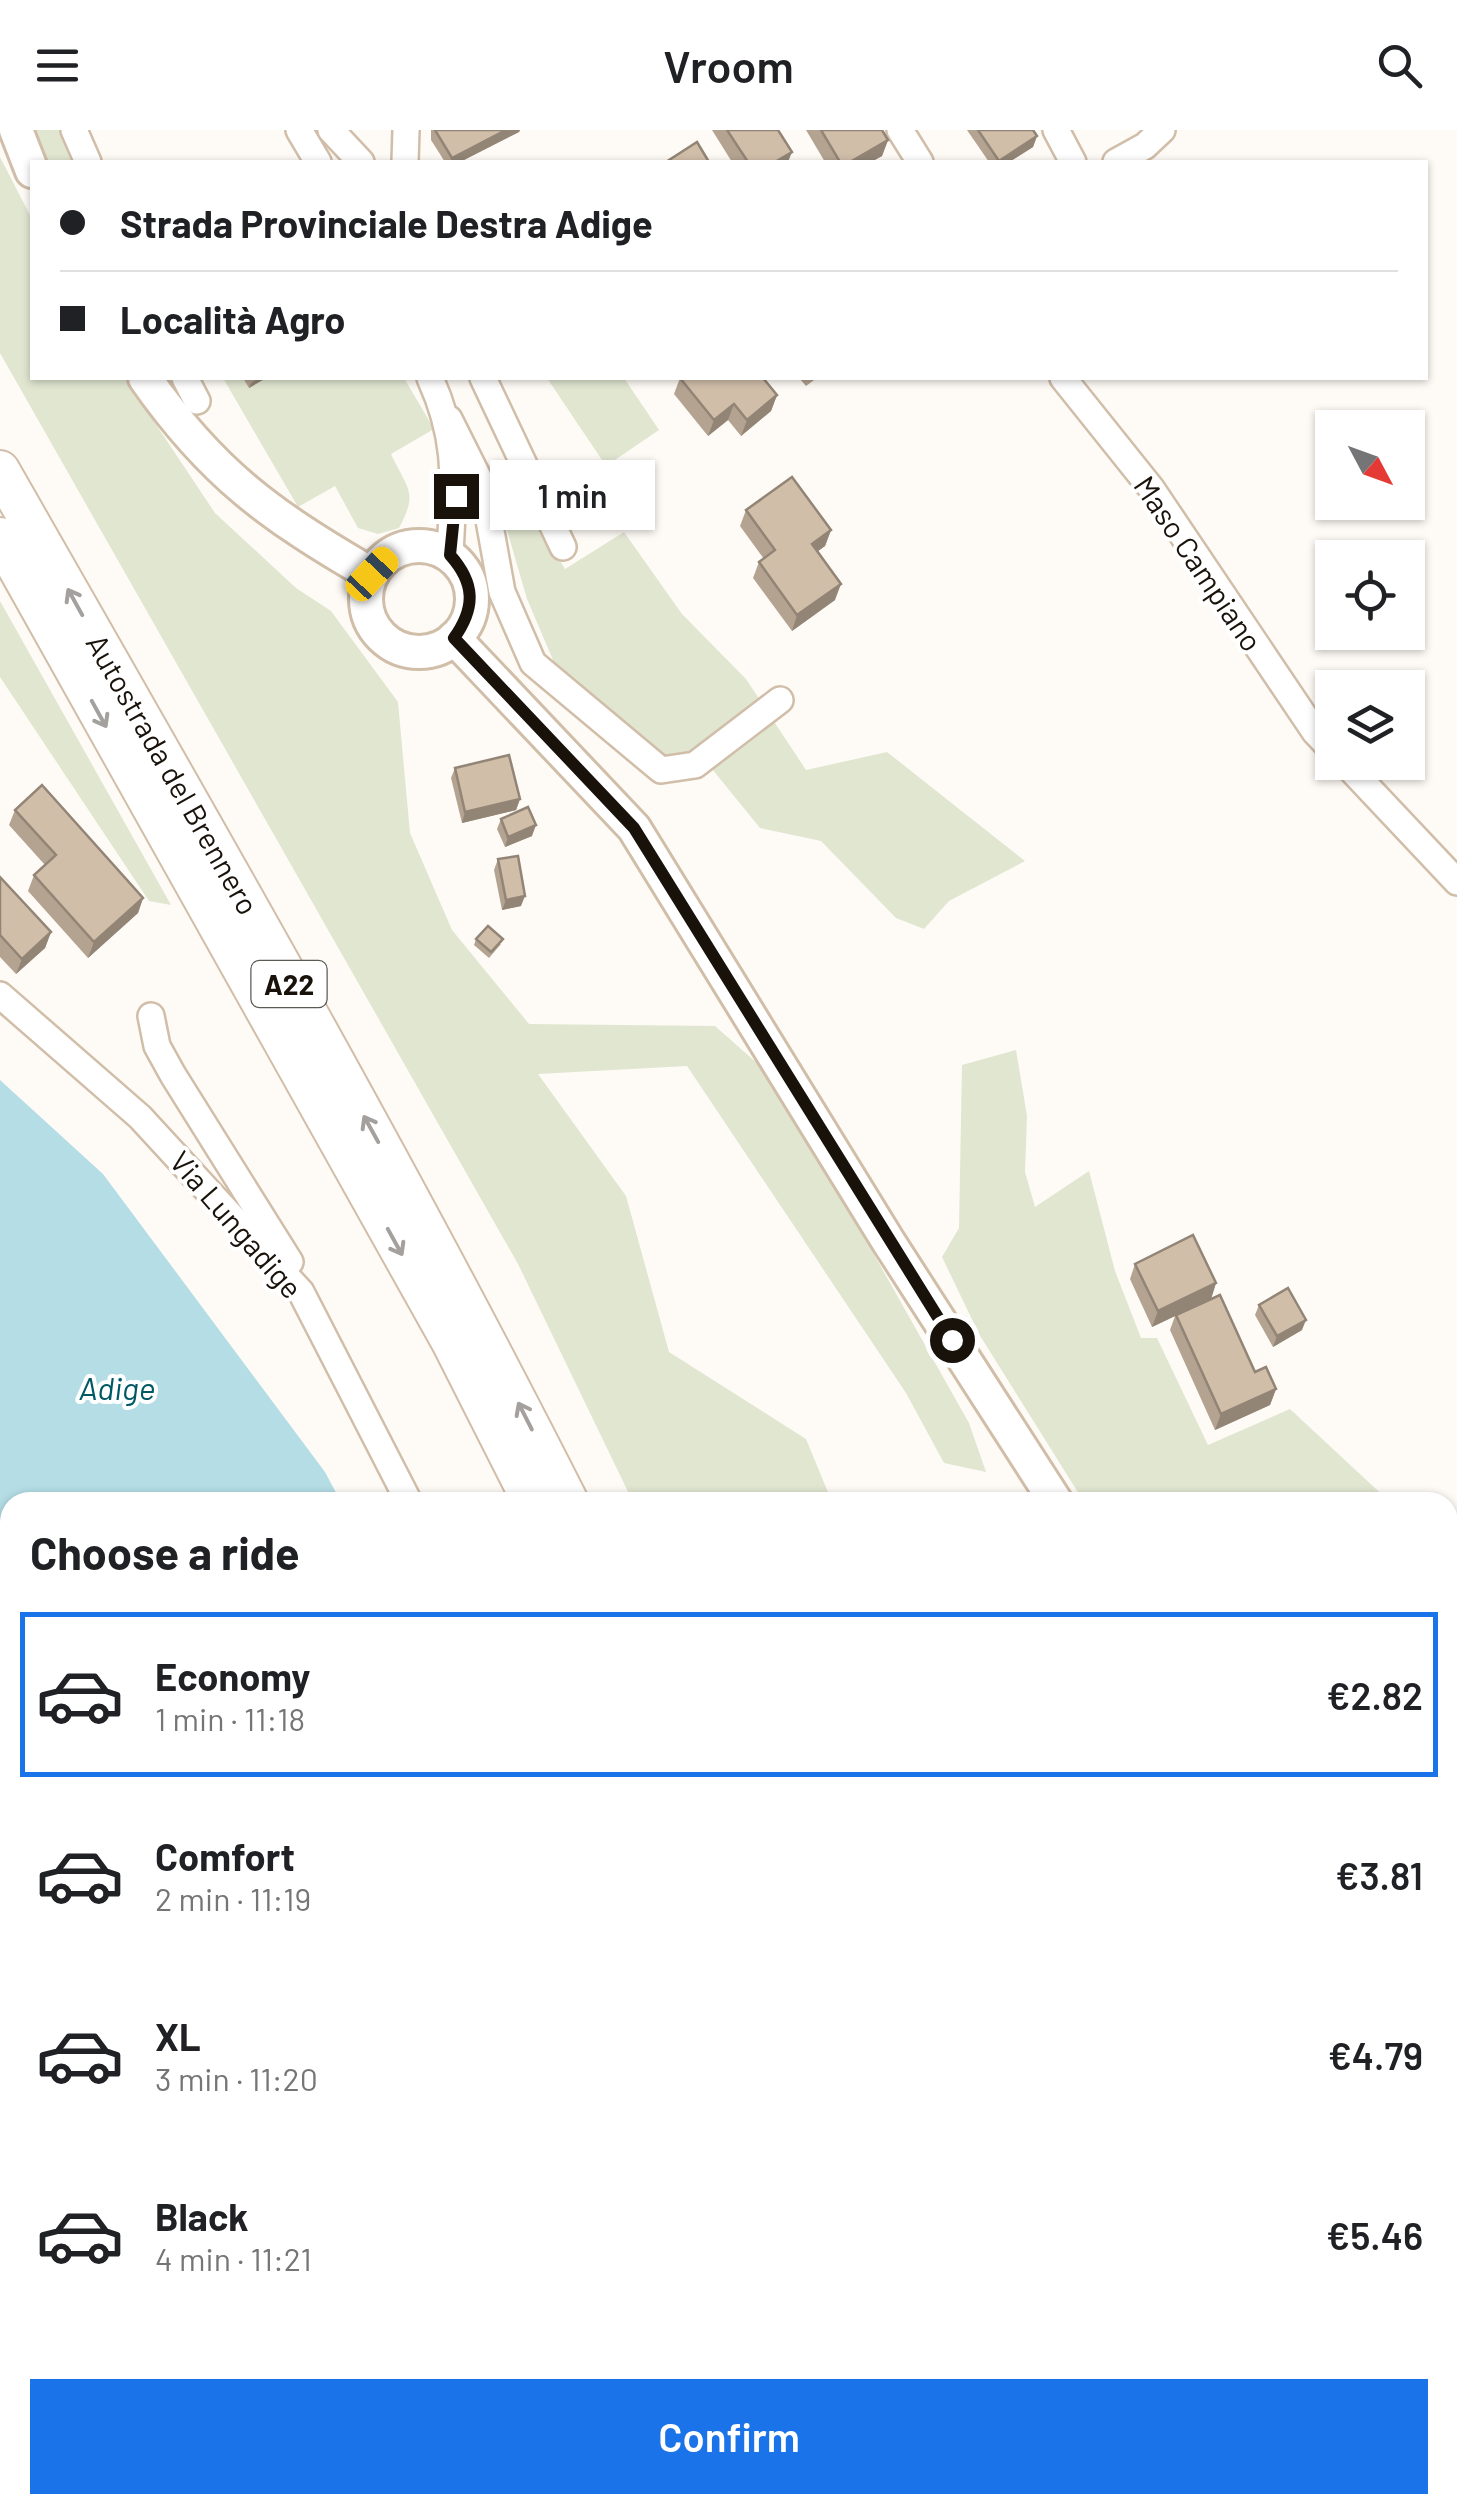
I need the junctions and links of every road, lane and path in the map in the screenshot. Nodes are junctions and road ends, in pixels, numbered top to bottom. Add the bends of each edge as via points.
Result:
1 (16, 130) edge
2 (74, 130) edge
3 (300, 130) edge
4 (330, 130) edge
5 (406, 130) edge
6 (900, 130) edge
7 (1056, 130) edge
8 (1162, 130) edge
9 (87, 160) edge
10 (317, 160) edge
11 (360, 160) edge
12 (405, 160) edge
13 (919, 160) edge
14 (1072, 160) edge
15 (1120, 160) edge
16 (30, 166) edge
17 (146, 380) edge
18 (185, 380) edge
19 (431, 380) edge
20 (484, 380) edge
21 (1065, 380) edge
22 (198, 401) dead end
23 (448, 419) junction
24 (0, 470) edge
25 (0, 537) edge
26 (562, 547) dead end
27 (450, 555) junction
28 (372, 574) junction
29 (454, 638) junction
30 (780, 700) dead end
31 (1315, 732) edge
32 (1361, 780) edge
33 (1457, 882) edge
34 (0, 995) edge
35 (151, 1016) dead end
36 (302, 1292) junction
37 (405, 1492) edge
38 (527, 1492) edge
39 (564, 1492) edge
40 (1050, 1492) edge

1 - 16 main road
2 - 9 street
3 - 10 street
4 - 11 street
5 - 12 street
6 - 13 street
7 - 14 street
8 - 15 street
17 - 28 main road via 225,474 285,524
18 - 22 street
19 - 23 street
20 - 26 street
21 - 31 street, Maso Campiano via 1150,488
23 - 27 street via 456,496
23 - 30 street via 483,487 502,592 532,663 661,770 695,765
39 -> 24 highway, Autostrada del Brennero / A22 via 360,1109
25 -> 38 highway, Autostrada del Brennero / A22 via 451,1342
27 - 28 main road via 421,545 392,552
27 - 29 main road via 466,572 472,595 468,618
28 - 29 main road via 368,615 386,640 415,652
29 - 40 main road via 634,828
32 - 33 street
34 - 36 street, Via Lungadige via 140,1117
35 - 36 street via 157,1046 299,1277
36 - 37 street, Via Lungadige

